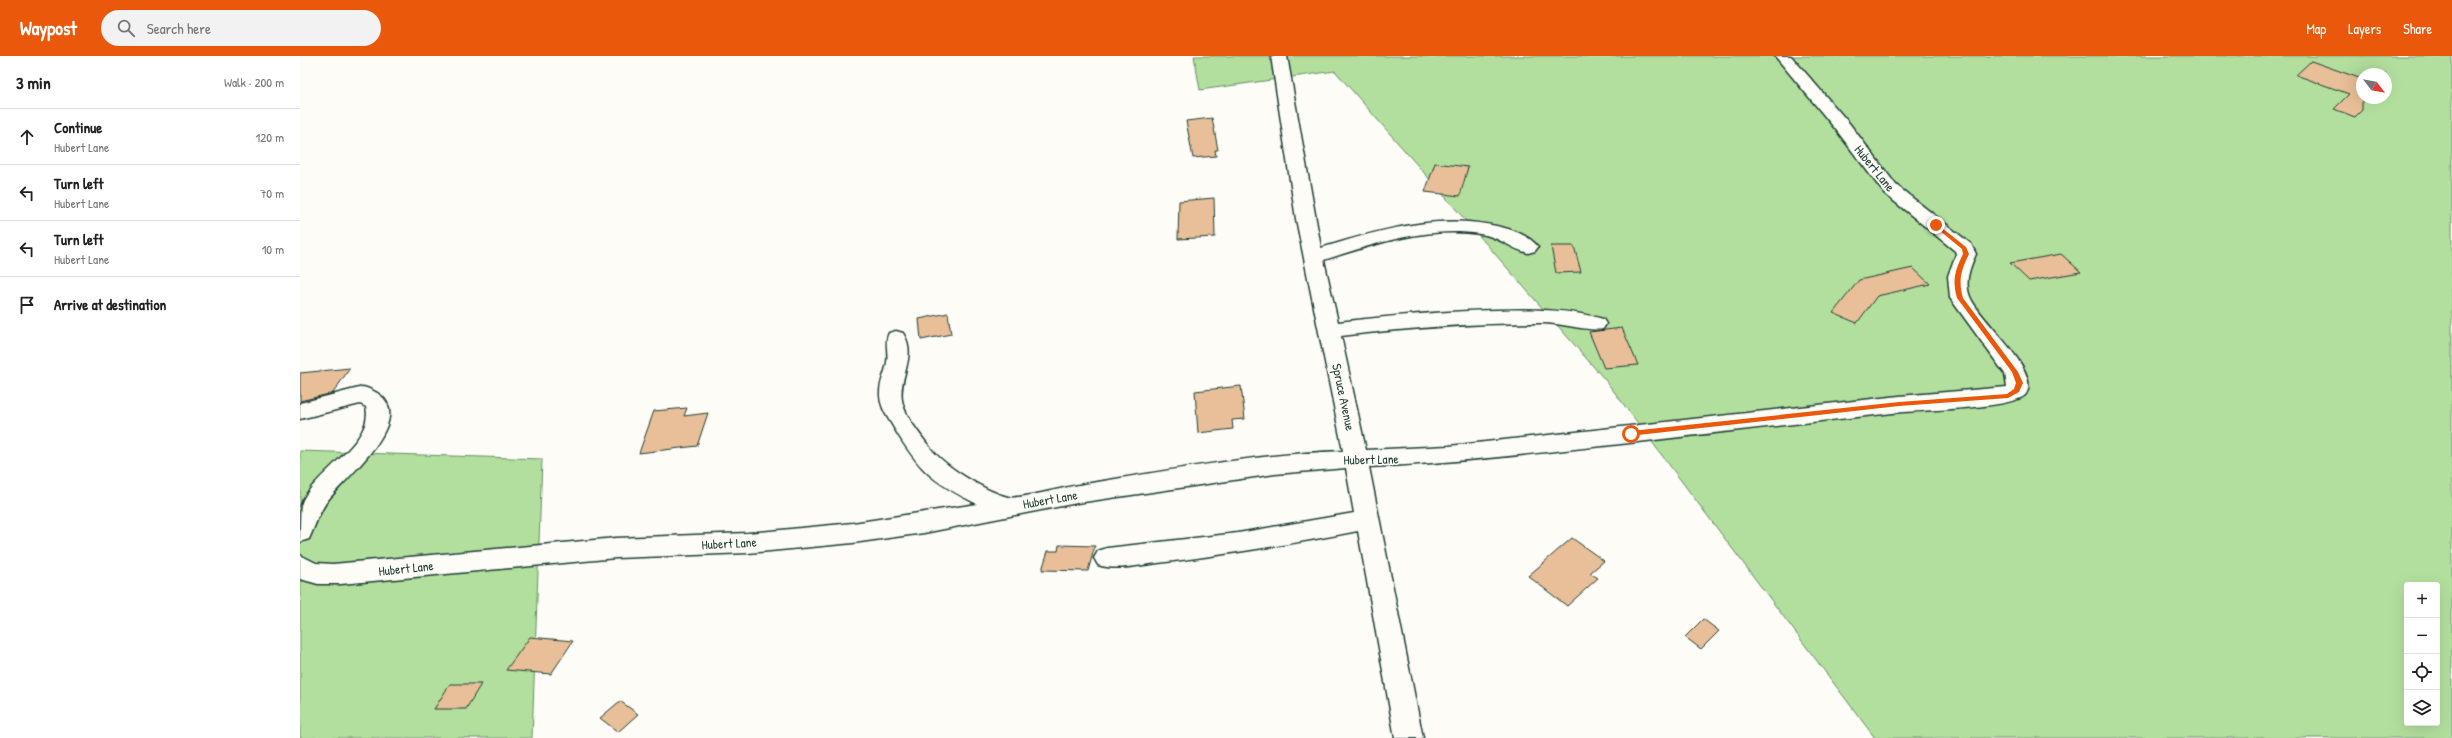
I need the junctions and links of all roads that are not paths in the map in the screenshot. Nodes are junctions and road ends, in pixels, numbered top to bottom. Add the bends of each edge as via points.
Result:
1 (1279, 56) edge
2 (1783, 56) edge
3 (1528, 247) dead end
4 (1313, 257) junction
5 (1596, 324) dead end
6 (1329, 330) junction
7 (896, 338) dead end
8 (300, 411) edge
9 (1356, 460) junction
10 (1006, 507) junction
11 (305, 508) edge
12 (1368, 520) junction
13 (300, 532) edge
14 (1107, 558) dead end
15 (300, 565) edge
16 (1409, 738) edge

1 - 4 street, Spruce Avenue
2 - 9 street, Hubert Lane via 1843,127 1890,189 1964,248 1966,254 1959,268 1956,284 1960,298 2015,372 2019,383 2016,391 2008,396 1891,405 1449,455
3 - 4 street via 1510,235 1494,230 1476,227 1448,228 1384,236
4 - 6 street, Spruce Avenue
5 - 6 street via 1571,318 1545,316 1441,318
6 - 9 street, Spruce Avenue
7 - 10 street via 900,350 899,364 890,388 891,402 917,447 925,458 945,475
8 - 11 street via 363,395 370,397 377,408 378,420 373,433 355,457
9 - 10 street, Hubert Lane via 1276,465
9 - 12 street, Spruce Avenue
10 - 15 street, Hubert Lane via 853,533 756,542 616,548 355,573 317,574 303,569
11 - 13 street
12 - 14 street via 1277,538
12 - 16 street, Spruce Avenue

